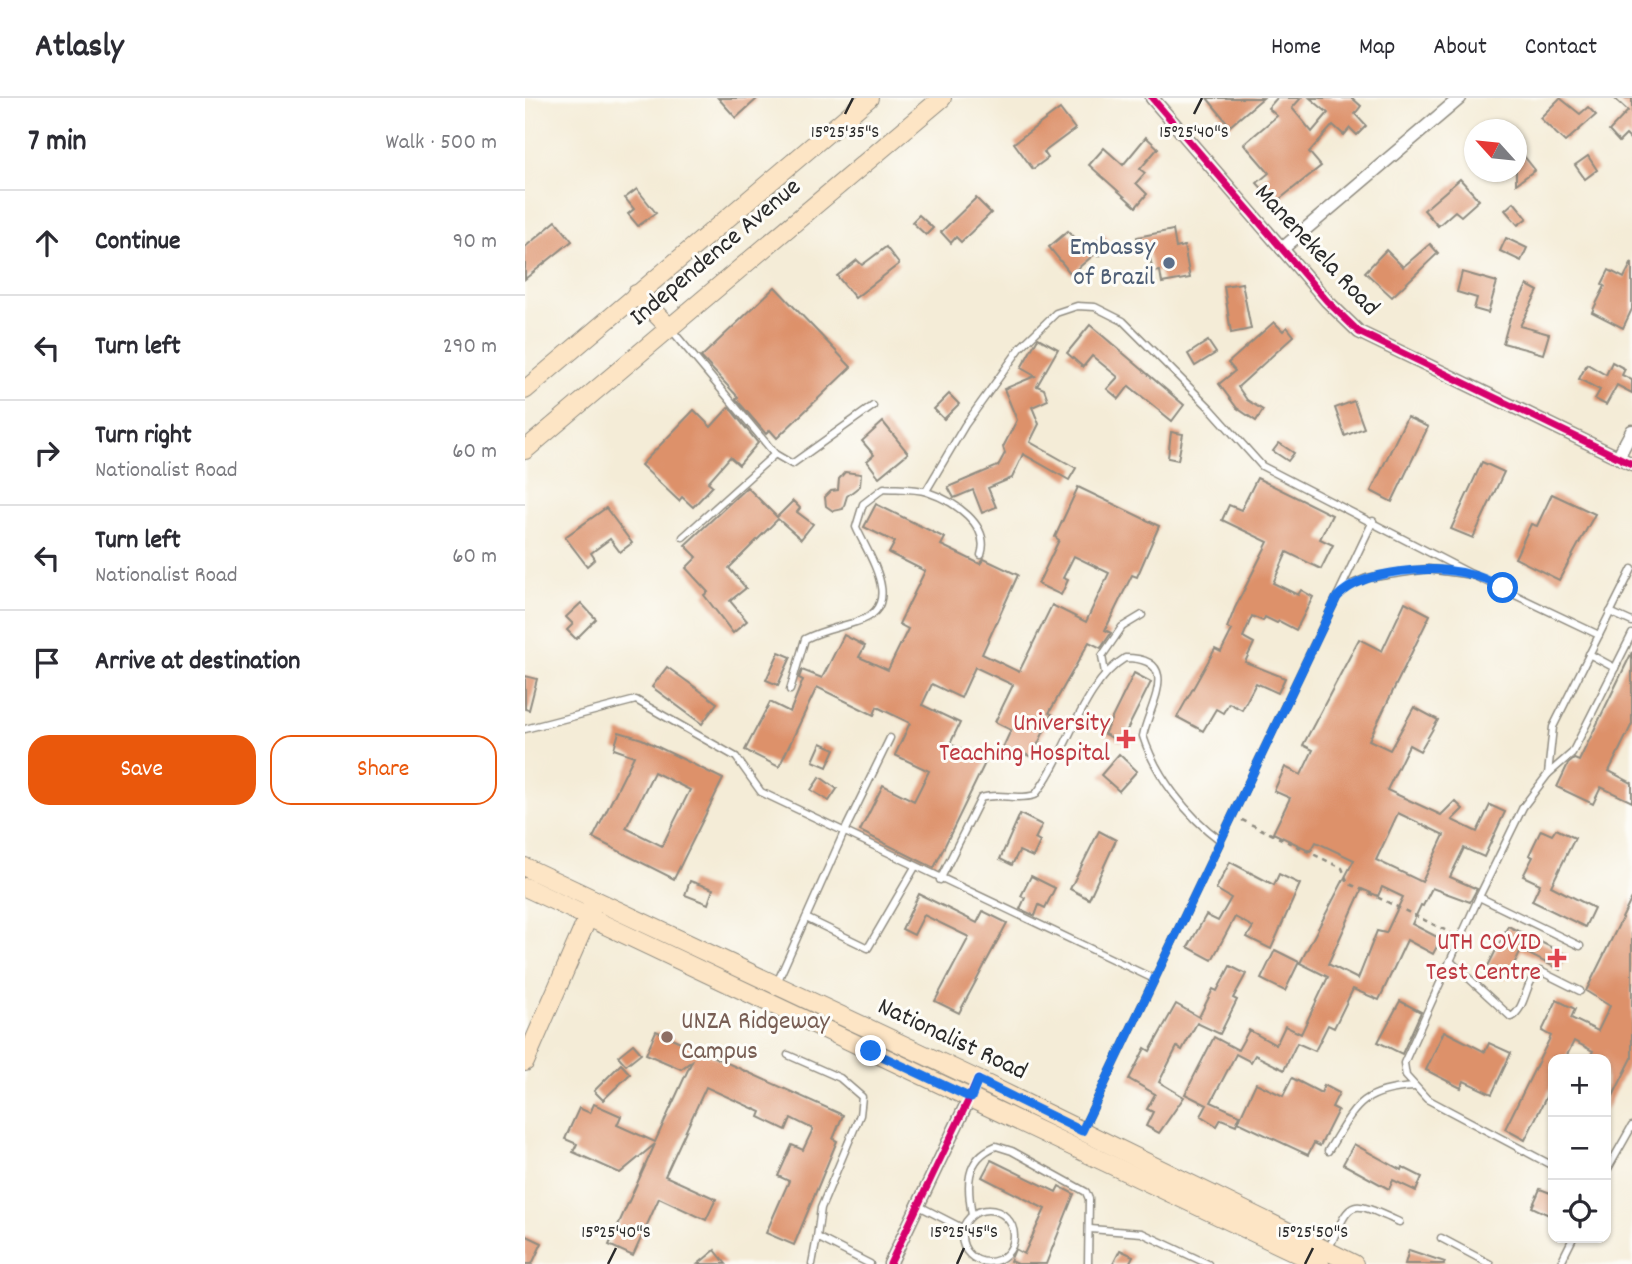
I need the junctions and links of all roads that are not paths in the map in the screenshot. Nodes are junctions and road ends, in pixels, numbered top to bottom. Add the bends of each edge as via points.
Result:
1 (869, 98) edge
2 (941, 98) edge
3 (1152, 98) edge
4 (1460, 98) edge
5 (1282, 249) junction
6 (636, 294) junction
7 (669, 327) junction
8 (525, 390) edge
9 (873, 406) dead end
10 (1632, 431) edge
11 (525, 450) edge
12 (775, 454) junction
13 (1618, 457) junction
14 (1632, 464) edge
15 (926, 491) junction
16 (1373, 521) junction
17 (683, 537) dead end
18 (981, 555) dead end
19 (1632, 569) edge
20 (1472, 575) junction
21 (1337, 597) junction
22 (1611, 612) junction
23 (1142, 615) dead end
24 (1632, 622) edge
25 (1632, 634) edge
26 (1599, 635) junction
27 (1589, 654) junction
28 (1615, 668) junction
29 (1105, 673) junction
30 (790, 690) dead end
31 (525, 729) edge
32 (890, 738) dead end
33 (1548, 774) junction
34 (845, 830) junction
35 (1220, 840) junction
36 (525, 867) edge
37 (915, 867) junction
38 (940, 880) junction
39 (525, 887) edge
40 (1479, 897) junction
41 (595, 901) junction
42 (587, 918) junction
43 (806, 918) junction
44 (1580, 946) dead end
45 (1450, 961) junction
46 (1154, 979) junction
47 (1580, 991) dead end
48 (771, 994) junction
49 (788, 1055) dead end
50 (525, 1062) edge
51 (978, 1080) junction
52 (1414, 1087) junction
53 (971, 1098) junction
54 (1632, 1126) edge
55 (1082, 1131) junction
56 (1328, 1151) dead end
57 (1548, 1163) edge
58 (1611, 1163) edge
59 (919, 1206) junction
60 (972, 1215) junction
61 (1399, 1223) dead end
62 (962, 1228) junction
63 (1090, 1229) junction
64 (817, 1237) junction
65 (1441, 1238) dead end
66 (1570, 1243) edge
67 (1324, 1258) edge
68 (995, 1263) edge
69 (812, 1264) edge
70 (870, 1264) edge
71 (890, 1264) edge
72 (1088, 1264) edge
73 (1207, 1264) edge
74 (1354, 1264) edge
75 (1490, 1264) edge
76 (1560, 1264) edge

1 - 6 main road, Independence Avenue
2 - 7 main road, Independence Avenue
3 - 5 street, Manenekela Road
4 - 5 street
5 - 13 street, Manenekela Road via 1343,319 1378,344
6 - 7 main road
6 - 8 main road, Independence Avenue
7 - 11 main road, Independence Avenue
7 - 12 lane
9 - 12 lane via 792,464
10 - 13 street
12 - 17 lane
13 - 14 street, Manenekela Road
15 - 16 lane via 965,425 1021,347 1056,313 1077,306 1095,307 1123,321 1262,466
15 - 18 lane via 980,526 985,543
15 - 30 lane via 884,488 863,504 856,527 884,591 872,615 827,627 805,639
16 - 20 lane
16 - 21 lane
19 - 22 lane
20 - 21 lane via 1427,569 1367,578
20 - 26 lane
21 - 35 lane
22 - 24 lane
22 - 26 lane
23 - 29 lane via 1122,627 1102,656
25 - 28 lane
26 - 27 lane
27 - 28 lane
27 - 33 lane via 1553,727
28 - 33 lane via 1572,753
29 - 35 lane via 1125,659 1135,658 1149,663 1157,673 1160,684 1143,736 1146,747 1202,827
29 - 38 lane via 1049,778 1035,795 981,798
31 - 34 lane via 636,700 736,757 761,792
32 - 34 lane
33 - 40 lane via 1524,807
34 - 37 lane
34 - 43 lane
35 - 46 lane
36 - 41 main road, Nationalist Road
37 - 38 lane
37 - 43 lane via 868,948
38 - 46 lane
39 - 42 main road, Nationalist Road
40 - 44 lane
40 - 45 lane
41 - 42 main road
41 - 48 main road, Nationalist Road
42 - 48 main road, Nationalist Road
42 - 50 main road
43 - 48 lane
45 - 47 lane via 1511,1017 1540,971
45 - 52 lane via 1404,1063
46 - 55 lane
48 - 51 main road, Nationalist Road
48 - 53 main road, Nationalist Road
49 - 64 lane via 840,1078 862,1097 860,1115 821,1208
51 - 53 street
51 - 55 main road, Nationalist Road
52 - 56 lane via 1385,1088 1358,1104
52 - 57 lane via 1427,1099
53 - 59 street
53 - 67 main road, Nationalist Road
54 - 58 lane
55 - 67 main road, Nationalist Road
59 - 62 lane
59 - 71 street
60 - 62 lane
60 - 63 lane via 966,1183 975,1164 996,1146 1086,1192
60 - 68 lane via 998,1211 1011,1224 1014,1242
61 - 67 lane via 1353,1205
62 - 68 lane via 965,1249 973,1257
63 - 72 lane
63 - 73 lane via 1142,1233
64 - 69 lane
64 - 70 lane
65 - 75 lane
66 - 76 lane
67 - 74 main road, Nationalist Road

